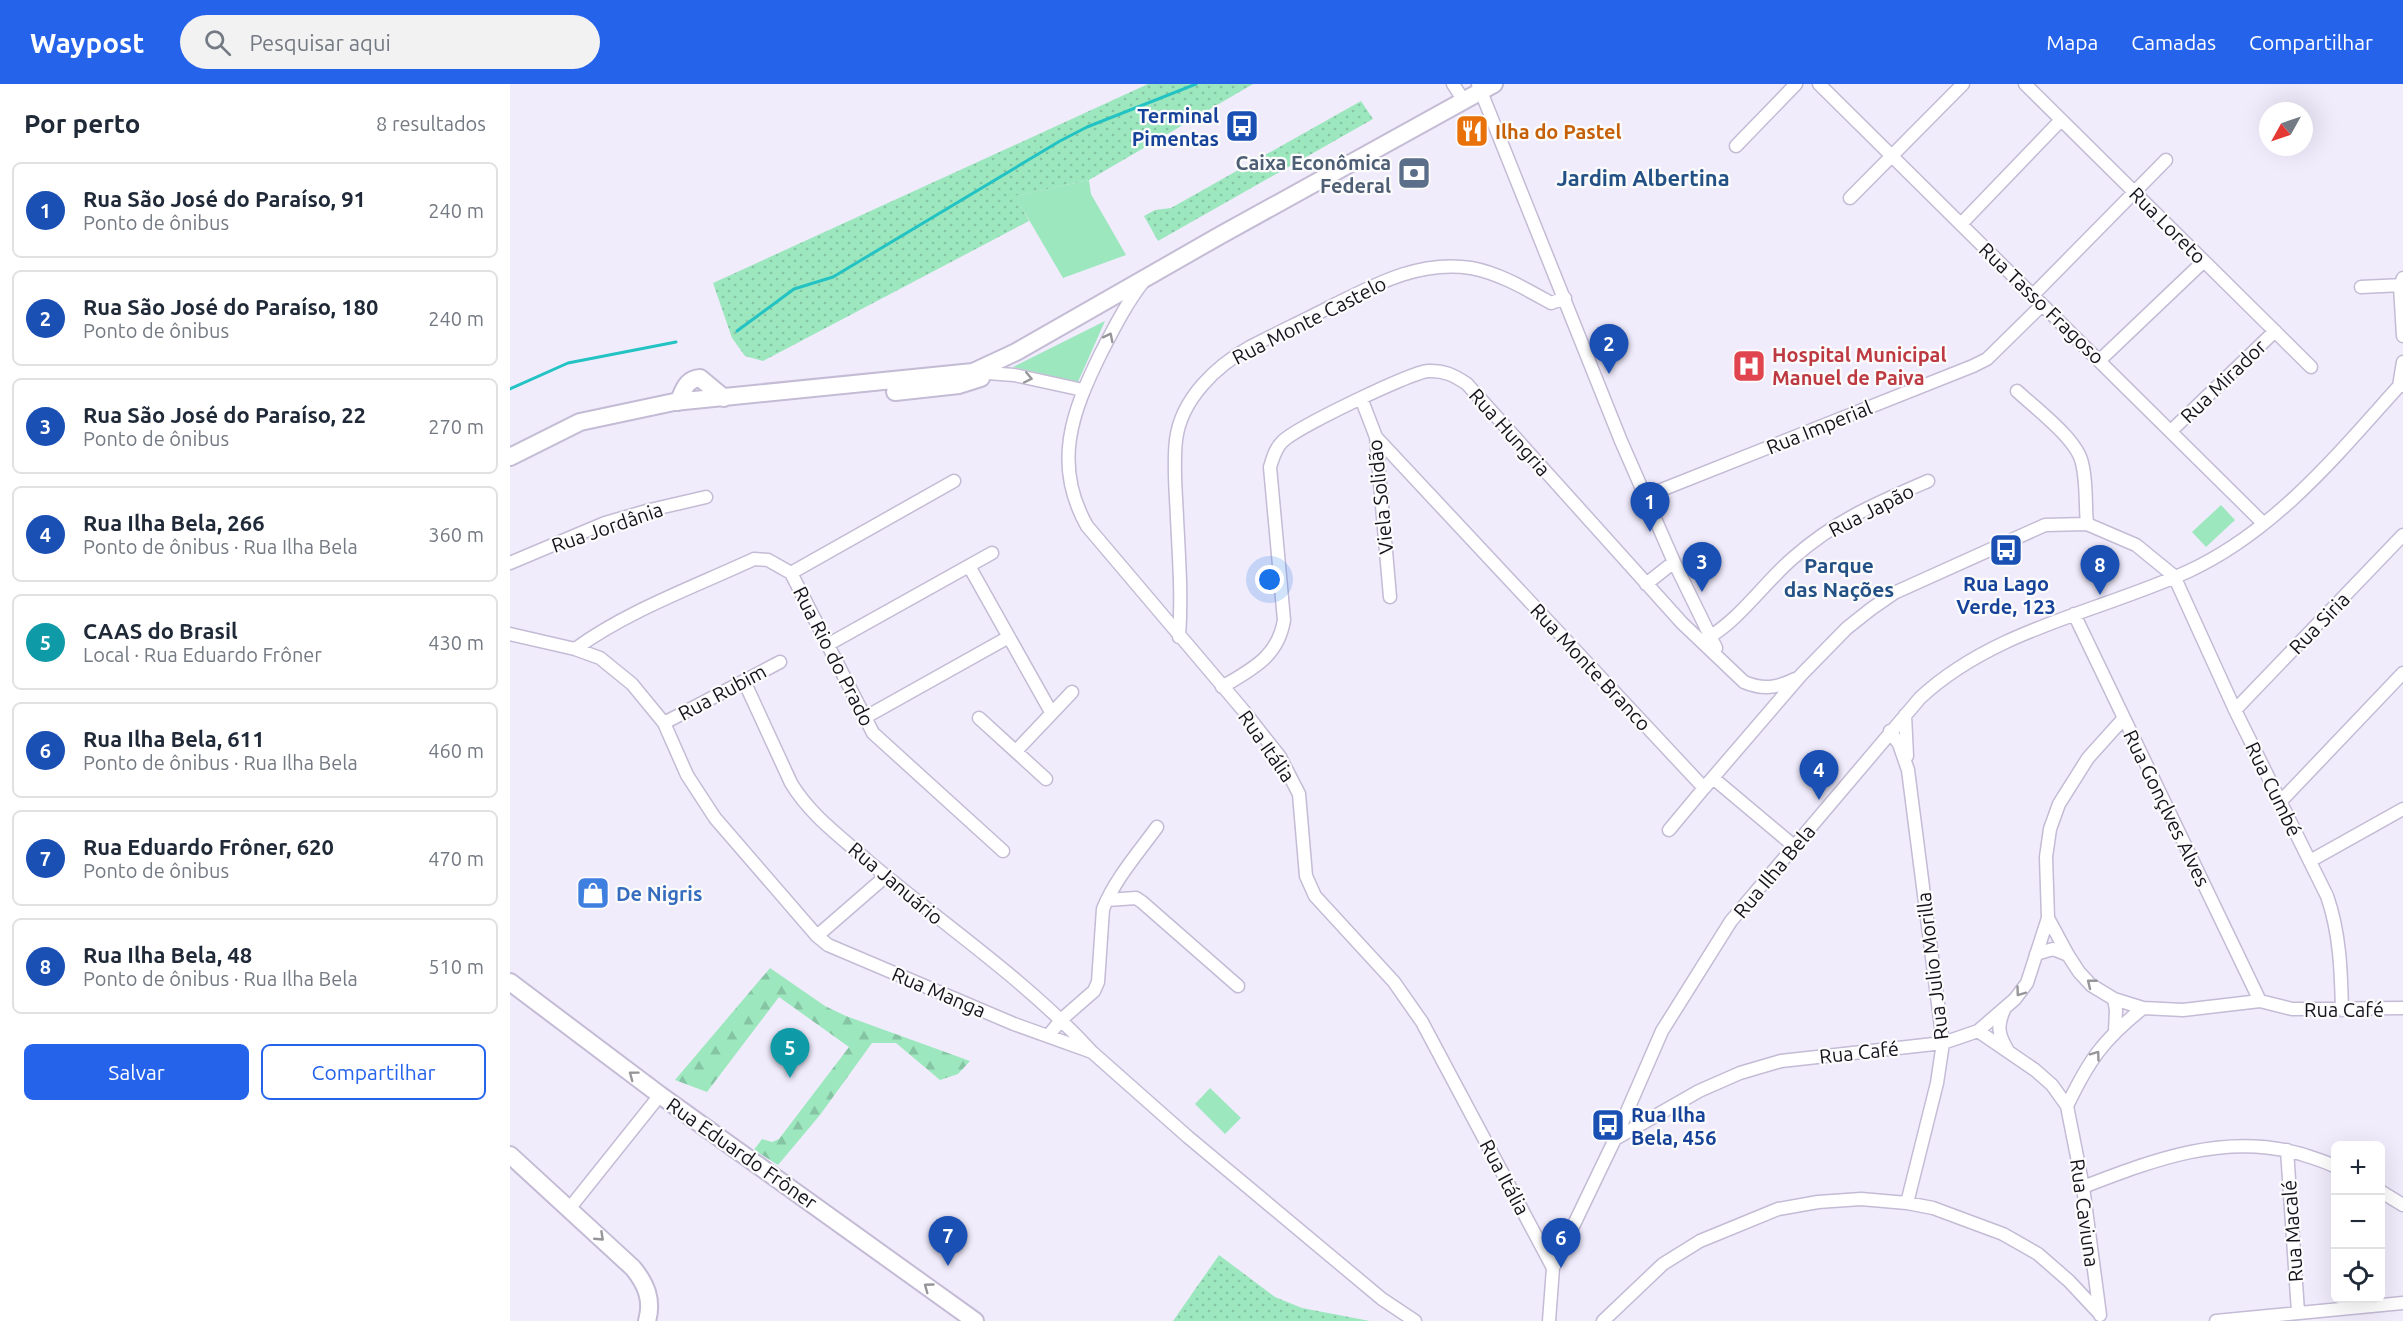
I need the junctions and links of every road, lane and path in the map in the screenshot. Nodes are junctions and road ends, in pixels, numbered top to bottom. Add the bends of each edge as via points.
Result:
1 (1453, 84) edge
2 (1797, 84) edge
3 (1819, 84) edge
4 (1963, 84) edge
5 (2025, 84) edge
6 (1485, 87) edge
7 (1464, 101) junction
8 (2061, 120) junction
9 (1736, 146) dead end
10 (1891, 155) junction
11 (2166, 160) dead end
12 (2135, 192) junction
13 (1851, 198) dead end
14 (1961, 224) junction
15 (2204, 261) junction
16 (1146, 278) junction
17 (2402, 283) edge
18 (2361, 287) dead end
19 (2033, 296) junction
20 (1565, 298) junction
21 (2042, 305) junction
22 (2275, 331) junction
23 (2403, 336) edge
24 (2100, 360) junction
25 (2403, 362) edge
26 (2311, 367) dead end
27 (973, 372) junction
28 (992, 374) junction
29 (2401, 386) edge
30 (1083, 390) junction
31 (2017, 391) dead end
32 (1361, 398) junction
33 (2171, 431) junction
34 (1376, 436) junction
35 (510, 457) edge
36 (510, 465) edge
37 (954, 481) dead end
38 (1928, 481) dead end
39 (1646, 496) junction
40 (706, 497) dead end
41 (2263, 523) junction
42 (2087, 524) junction
43 (2403, 535) edge
44 (992, 553) dead end
45 (1674, 562) junction
46 (510, 563) edge
47 (969, 566) junction
48 (791, 573) junction
49 (2174, 576) junction
50 (1646, 584) junction
51 (1390, 597) dead end
52 (2074, 614) junction
53 (510, 634) edge
54 (1179, 637) junction
55 (1709, 637) junction
56 (1007, 638) junction
57 (829, 644) junction
58 (576, 649) junction
59 (780, 662) dead end
60 (1725, 662) junction
61 (2403, 673) edge
62 (1801, 675) junction
63 (744, 681) junction
64 (1222, 687) junction
65 (1072, 692) dead end
66 (2235, 710) junction
67 (1051, 712) junction
68 (1905, 715) junction
69 (864, 718) junction
70 (979, 718) dead end
71 (2124, 718) junction
72 (664, 723) junction
73 (1890, 731) junction
74 (1016, 751) junction
75 (1908, 770) junction
76 (1713, 778) junction
77 (1046, 779) dead end
78 (1704, 788) junction
79 (2281, 801) junction
80 (2402, 809) edge
81 (1157, 827) dead end
82 (1669, 830) dead end
83 (1794, 846) junction
84 (1002, 852) dead end
85 (2310, 861) junction
86 (886, 876) junction
87 (1107, 900) junction
88 (2048, 918) junction
89 (818, 936) junction
90 (2036, 954) junction
91 (2068, 955) junction
92 (510, 982) edge
93 (1238, 986) dead end
94 (2114, 999) junction
95 (2259, 1001) junction
96 (2005, 1008) junction
97 (2143, 1008) junction
98 (2403, 1008) edge
99 (2342, 1010) junction
100 (1062, 1019) junction
101 (1978, 1031) junction
102 (2115, 1031) junction
103 (1048, 1036) junction
104 (1943, 1043) junction
105 (1092, 1052) junction
106 (2010, 1053) junction
107 (2079, 1080) junction
108 (2052, 1084) junction
109 (660, 1095) junction
110 (2067, 1106) junction
111 (1625, 1115) junction
112 (1658, 1115) junction
113 (1615, 1139) junction
114 (2287, 1150) junction
115 (510, 1155) edge
116 (2331, 1164) edge
117 (2083, 1187) junction
118 (2385, 1194) edge
119 (1907, 1203) junction
120 (2403, 1205) edge
121 (569, 1209) junction
122 (1553, 1268) junction
123 (2403, 1303) edge
124 (2298, 1312) junction
125 (2100, 1317) edge
126 (647, 1321) edge
127 (975, 1321) edge
128 (1415, 1321) edge
129 (1549, 1321) edge
130 (1603, 1321) edge
131 (2216, 1321) edge

1 - 7 street
2 - 9 street
3 - 10 street, Rua Tasso Fragoso
4 - 10 street
5 - 8 street, Rua Loreto
6 - 7 main road
6 - 20 street
7 - 16 main road
8 - 12 street, Rua Loreto
8 - 14 street
10 - 13 street
10 - 14 street, Rua Tasso Fragoso
11 - 12 street
12 - 15 street, Rua Loreto
12 - 19 street
14 - 19 street, Rua Tasso Fragoso
15 - 22 street, Rua Loreto
15 - 24 street
16 - 27 main road
16 - 28 main road via 1099,314
30 -> 16 street, Rua Itália via 1126,304
17 - 18 street
17 - 23 street
19 - 21 street, Rua Tasso Fragoso
20 - 39 street
20 - 54 street, Rua Monte Castelo via 1551,303 1473,268 1427,267 1379,283 1233,356 1215,371 1190,403 1176,438
21 - 24 street, Rua Tasso Fragoso
21 - 39 street, Rua Imperial via 1987,359 1973,366
22 - 26 street, Rua Loreto
22 - 33 street, Rua Mirador
24 - 33 street, Rua Tasso Fragoso
25 - 29 street
27 - 28 street
27 - 35 main road via 678,402 580,422
28 -> 30 street
28 - 36 main road via 959,386 621,419 574,431
29 - 41 street, Rua Ilha Bela via 2307,487
30 - 54 street, Rua Itália via 1069,446 1074,504 1087,526
31 - 42 street via 2077,451 2082,462
32 - 34 street, Viela Solidão
32 - 50 street, Rua Hungria via 1425,371 1456,376
32 - 64 street, Rua Hungria via 1291,434 1274,453 1270,467 1284,620 1282,635 1266,658
33 - 41 street, Rua Tasso Fragoso
34 - 51 street, Viela Solidão
34 - 78 street, Rua Monte Branco
37 - 48 street
38 - 55 street, Rua Japão via 1848,517 1816,538 1762,586 1721,630
39 - 45 street
40 - 46 street, Rua Jordânia via 605,523
41 - 49 street, Rua Ilha Bela via 2224,551
42 - 49 street via 2136,545
42 - 62 street via 2045,525 1894,593 1847,628
43 - 66 street, Rua Siria
44 - 47 street
45 - 50 street
45 - 55 street
47 - 56 street
47 - 57 street
48 - 57 street, Rua Rio do Prado
48 - 58 street, Rua Rio do Prado via 768,560 754,559 623,619
49 - 52 street, Rua Ilha Bela
49 - 66 street, Rua Cumbé
50 - 60 street, Rua Hungria
52 - 68 street, Rua Ilha Bela via 1967,662 1942,678
52 - 71 street, Rua Gonçlves Alves
53 - 58 street, Rua Manga
54 - 64 street, Rua Itália
55 - 60 street
56 - 67 street
56 - 69 street
57 - 69 street, Rua Rio do Prado
58 - 72 street, Rua Manga via 600,658 617,671
59 - 63 street, Rua Rubim
60 - 62 street, Rua Hungria via 1744,682 1756,687 1783,685
61 - 79 street
62 - 76 street
63 - 72 street, Rua Rubim
63 - 86 street, Rua Januário via 801,800
64 - 122 street, Rua Itália via 1280,757 1299,794 1306,876 1315,896 1394,982 1422,1022
65 - 67 street
66 - 79 street, Rua Cumbé
67 - 74 street
68 - 73 street, Rua Ilha Bela
68 - 75 street
69 - 84 street, Rua Rio do Prado via 873,733
70 - 74 street
71 - 88 street via 2088,758 2059,804 2046,856
71 - 95 street, Rua Gonçlves Alves
72 - 89 street, Rua Manga via 687,776 714,818
73 - 75 street, Rua Julio Morilla
73 - 83 street, Rua Ilha Bela
74 - 77 street
75 - 104 street, Rua Julio Morilla
76 - 78 street
76 - 83 street
78 - 82 street
79 - 85 street, Rua Cumbé
80 - 85 street
81 - 87 street
83 - 111 street, Rua Ilha Bela via 1731,921 1708,957 1662,1031
85 - 99 street, Rua Cumbé via 2334,918
86 - 89 street
86 - 100 street, Rua Januário
87 - 93 street via 1136,898 1143,902
87 - 100 street via 1098,982
88 - 90 street
88 - 91 street
89 - 103 street, Rua Manga via 828,945
90 - 91 street via 2053,949
90 -> 96 street via 2027,983
94 -> 91 street via 2091,985
109 -> 92 main road, Rua Eduardo Frôner
94 - 97 street
94 - 102 street
95 - 97 street, Rua Café via 2183,1010
95 - 99 street, Rua Café via 2292,1009
96 - 101 street
96 - 106 street via 1998,1032
97 - 102 street
98 - 99 street, Rua Café
100 - 103 street
100 - 105 street, Rua Januário
101 - 104 street, Rua Café
101 - 106 street
107 -> 102 street
103 - 105 street, Rua Manga
104 - 112 street, Rua Café via 1780,1061 1740,1073
104 - 119 street, Rua Julio Morilla
105 - 128 street, Rua Manga via 1382,1299
106 - 108 street
107 - 108 street via 2062,1087
107 - 110 street
108 - 110 street
109 - 121 street
127 -> 109 main road, Rua Eduardo Frôner
110 - 117 street, Rua Caviuna
111 - 112 street, Rua Café
111 - 113 street, Rua Ilha Bela
112 - 113 street, Rua Café
113 - 122 street, Rua Ilha Bela
114 - 116 street
114 - 117 street via 2252,1145 2213,1147 2175,1155
114 - 124 street, Rua Macalé
115 - 121 main road
117 - 125 street, Rua Caviuna
118 - 120 street
119 - 125 street via 2003,1233 2037,1254 2069,1281
119 - 130 street via 1861,1199 1818,1202 1778,1209 1744,1221 1663,1264
121 -> 126 main road via 645,1282 650,1312
122 - 129 street, Rua Ilha Bela
123 - 124 street
124 - 131 street

